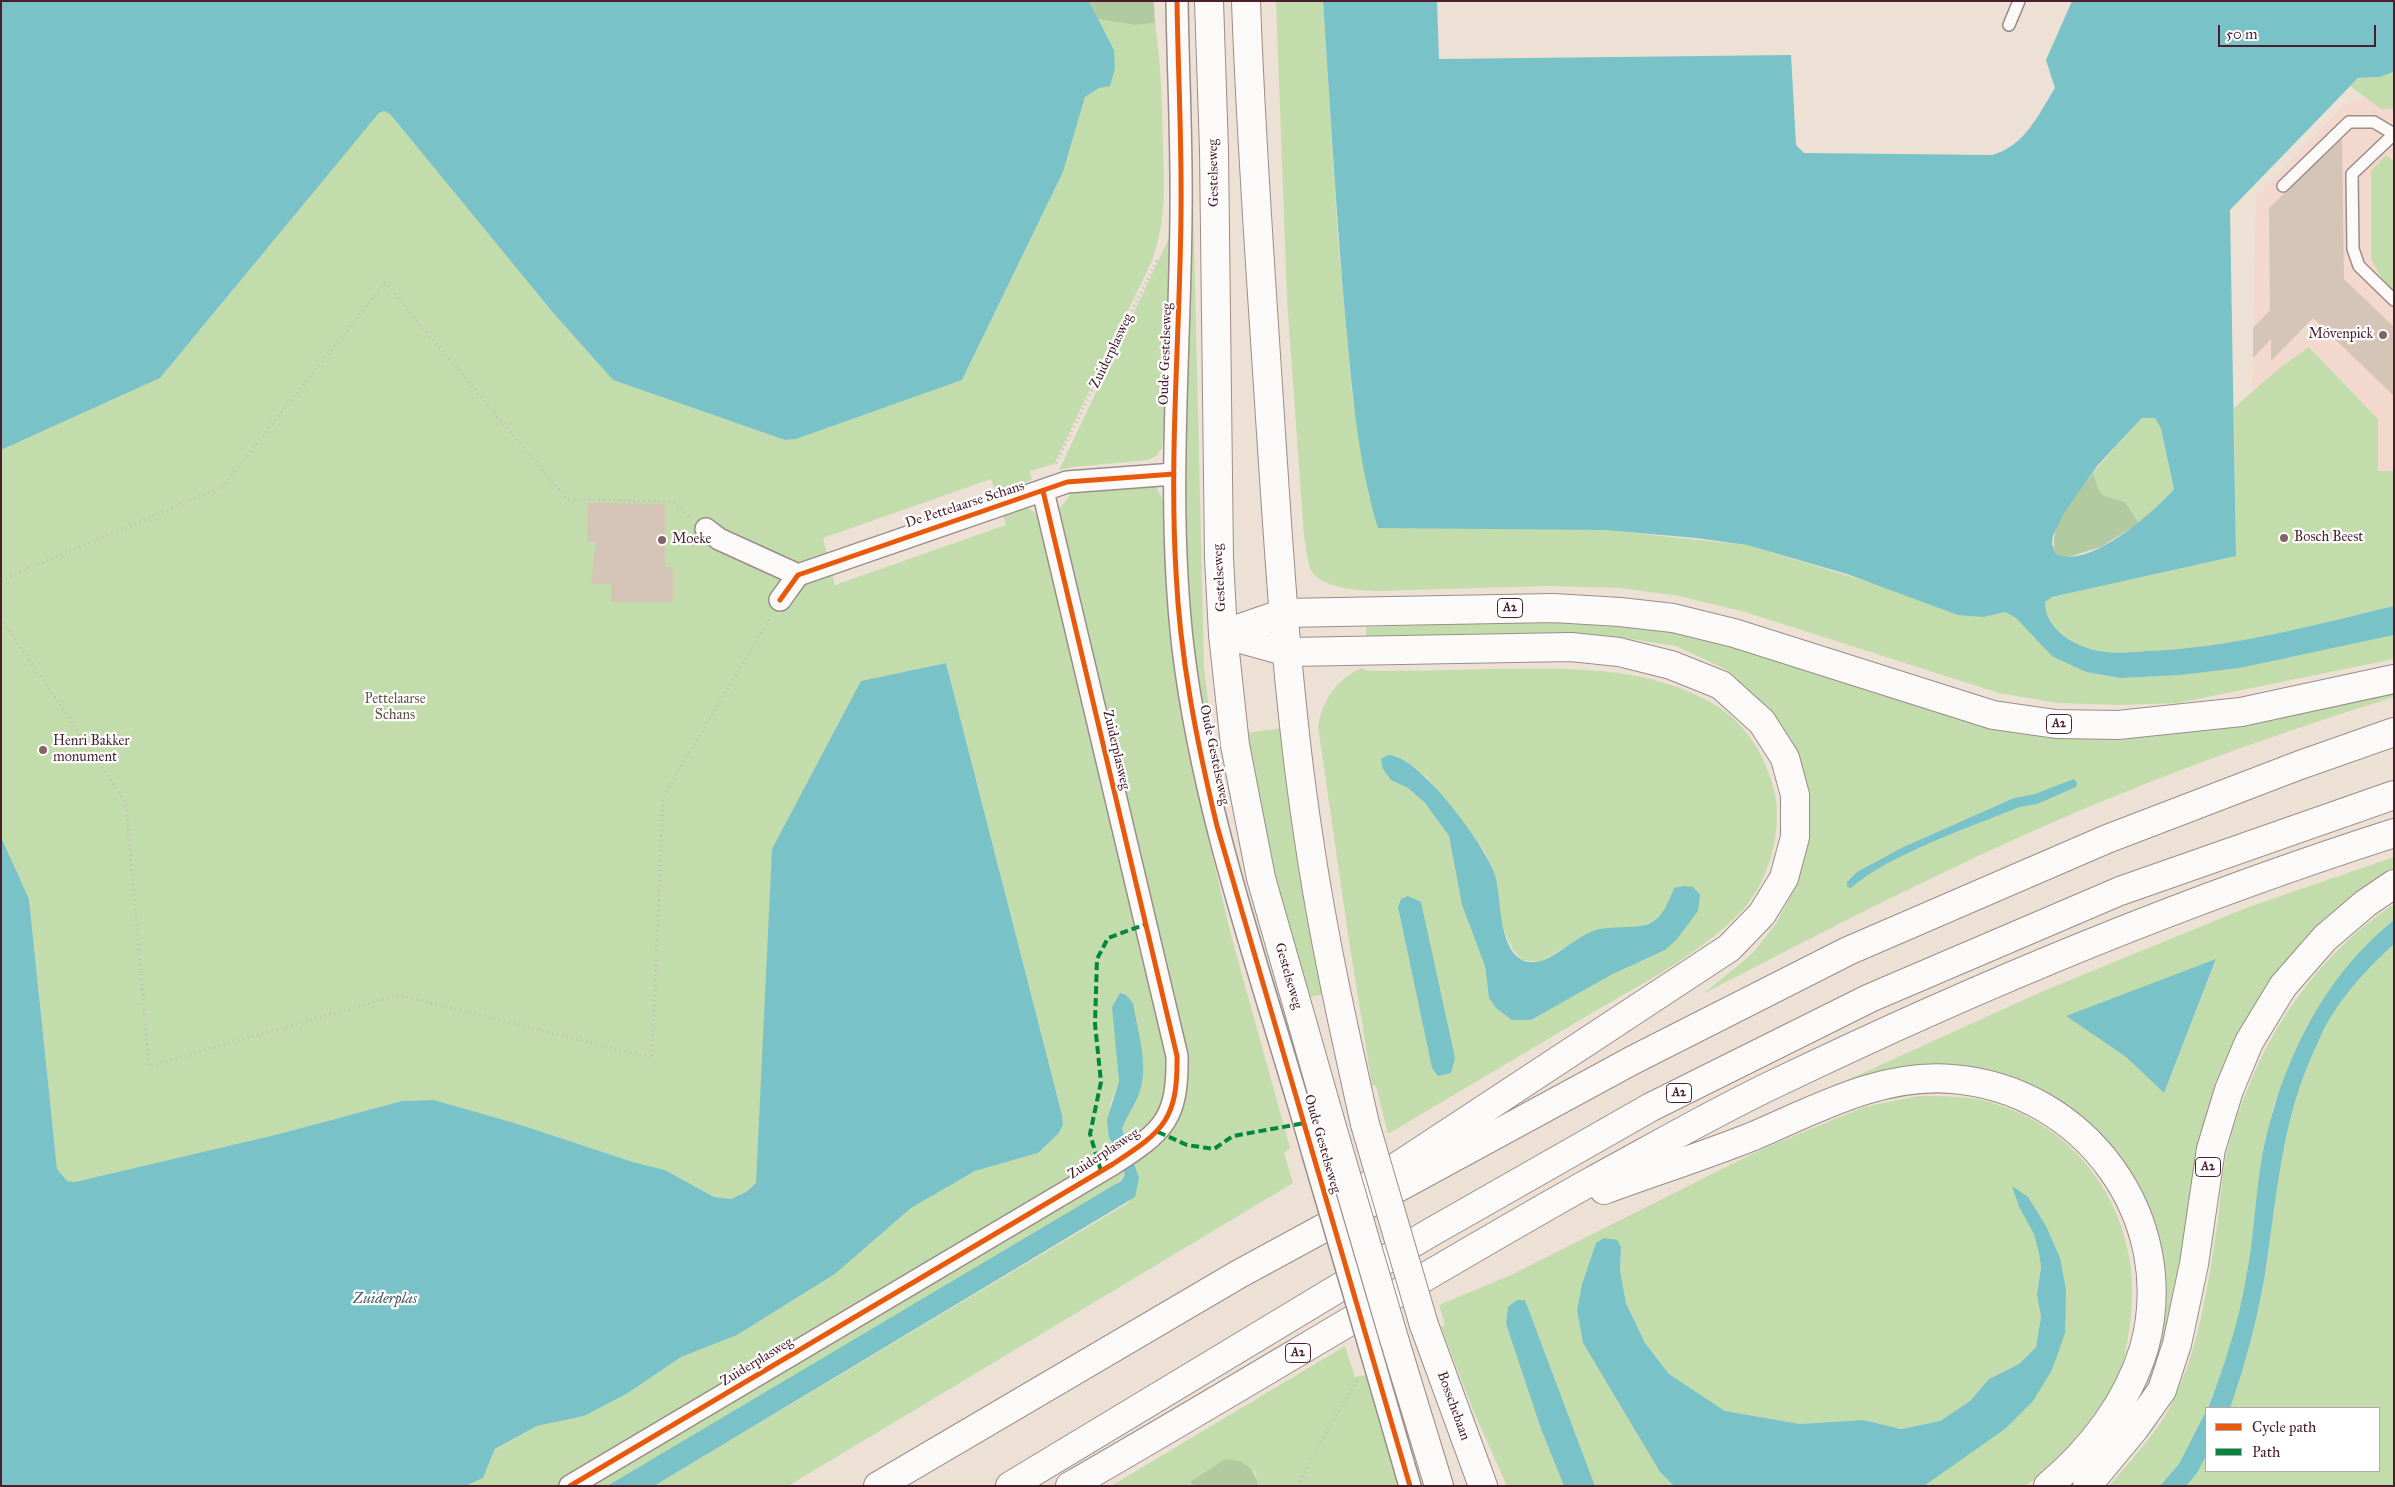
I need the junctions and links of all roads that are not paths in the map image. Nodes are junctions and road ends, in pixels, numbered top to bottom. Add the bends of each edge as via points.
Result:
1 (1177, 1) edge
2 (1209, 1) edge
3 (1246, 1) edge
4 (2019, 1) edge
5 (2009, 25) dead end
6 (2394, 134) edge
7 (2283, 186) dead end
8 (2394, 300) edge
9 (1174, 474) junction
10 (1043, 491) junction
11 (706, 529) road end
12 (798, 575) junction
13 (780, 600) road end
14 (1284, 613) junction
15 (1223, 634) junction
16 (1288, 652) junction
17 (2394, 679) edge
18 (2394, 732) edge
19 (2394, 795) edge
20 (2394, 833) edge
21 (2394, 884) edge
22 (1325, 1147) junction
23 (1525, 1219) junction
24 (1239, 1274) junction
25 (570, 1486) edge
26 (878, 1486) edge
27 (1010, 1486) edge
28 (1070, 1486) edge
29 (1410, 1486) edge
30 (1439, 1486) edge
31 (1483, 1486) edge
32 (2048, 1486) edge
33 (2087, 1486) edge

1 - 9 street, Oude Gestelseweg via 1181,212
2 - 15 main road, Gestelseweg
3 - 14 main road
4 - 5 lane
6 - 7 lane via 2374,122 2349,122
6 - 8 lane via 2352,174 2353,249 2359,266
9 - 10 street, De Pettelaarse Schans via 1067,482
9 - 22 street, Oude Gestelseweg via 1176,572 1183,649 1198,746 1217,826
10 - 12 street, De Pettelaarse Schans
10 - 25 street, Zuiderplasweg via 1177,1056 1177,1083 1172,1109 1158,1132 1114,1164
11 - 12 street via 719,539
12 - 13 street
14 - 15 main road
14 - 16 main road
14 - 17 main road, A2 via 1553,608 1673,618 1734,633 1992,715 2056,724 2118,725 2240,712
15 - 16 main road
15 - 22 main road, Gestelseweg via 1234,745 1261,878
16 - 24 main road via 1571,647 1619,652 1671,665 1721,685 1762,722 1785,758 1795,795 1795,837 1784,878 1762,914 1729,948
16 - 31 main road, Bosschebaan, bridge via 1308,839 1333,983 1365,1124 1424,1325
18 - 24 main road via 2107,839 1848,951 1633,1060
19 - 27 main road, A2 via 2120,891 1870,998 1678,1094 1428,1234
20 - 23 main road, A2 via 2239,884 2031,967 1772,1084
21 - 33 main road, A2 via 2325,938 2283,986 2249,1042 2229,1090 2211,1149 2194,1264 2177,1344 2162,1390
22 - 29 street, Oude Gestelseweg, bridge via 1372,1355
22 - 30 main road, Gestelseweg, bridge via 1395,1342
23 - 28 main road, A2
23 - 32 main road, A2 via 1751,1137 1816,1107 1884,1085 1916,1079 1951,1078 1990,1084 2022,1095 2081,1133 2107,1161 2127,1194 2146,1238 2151,1268 2144,1347 2132,1381 2113,1414 2078,1459
24 - 26 main road

